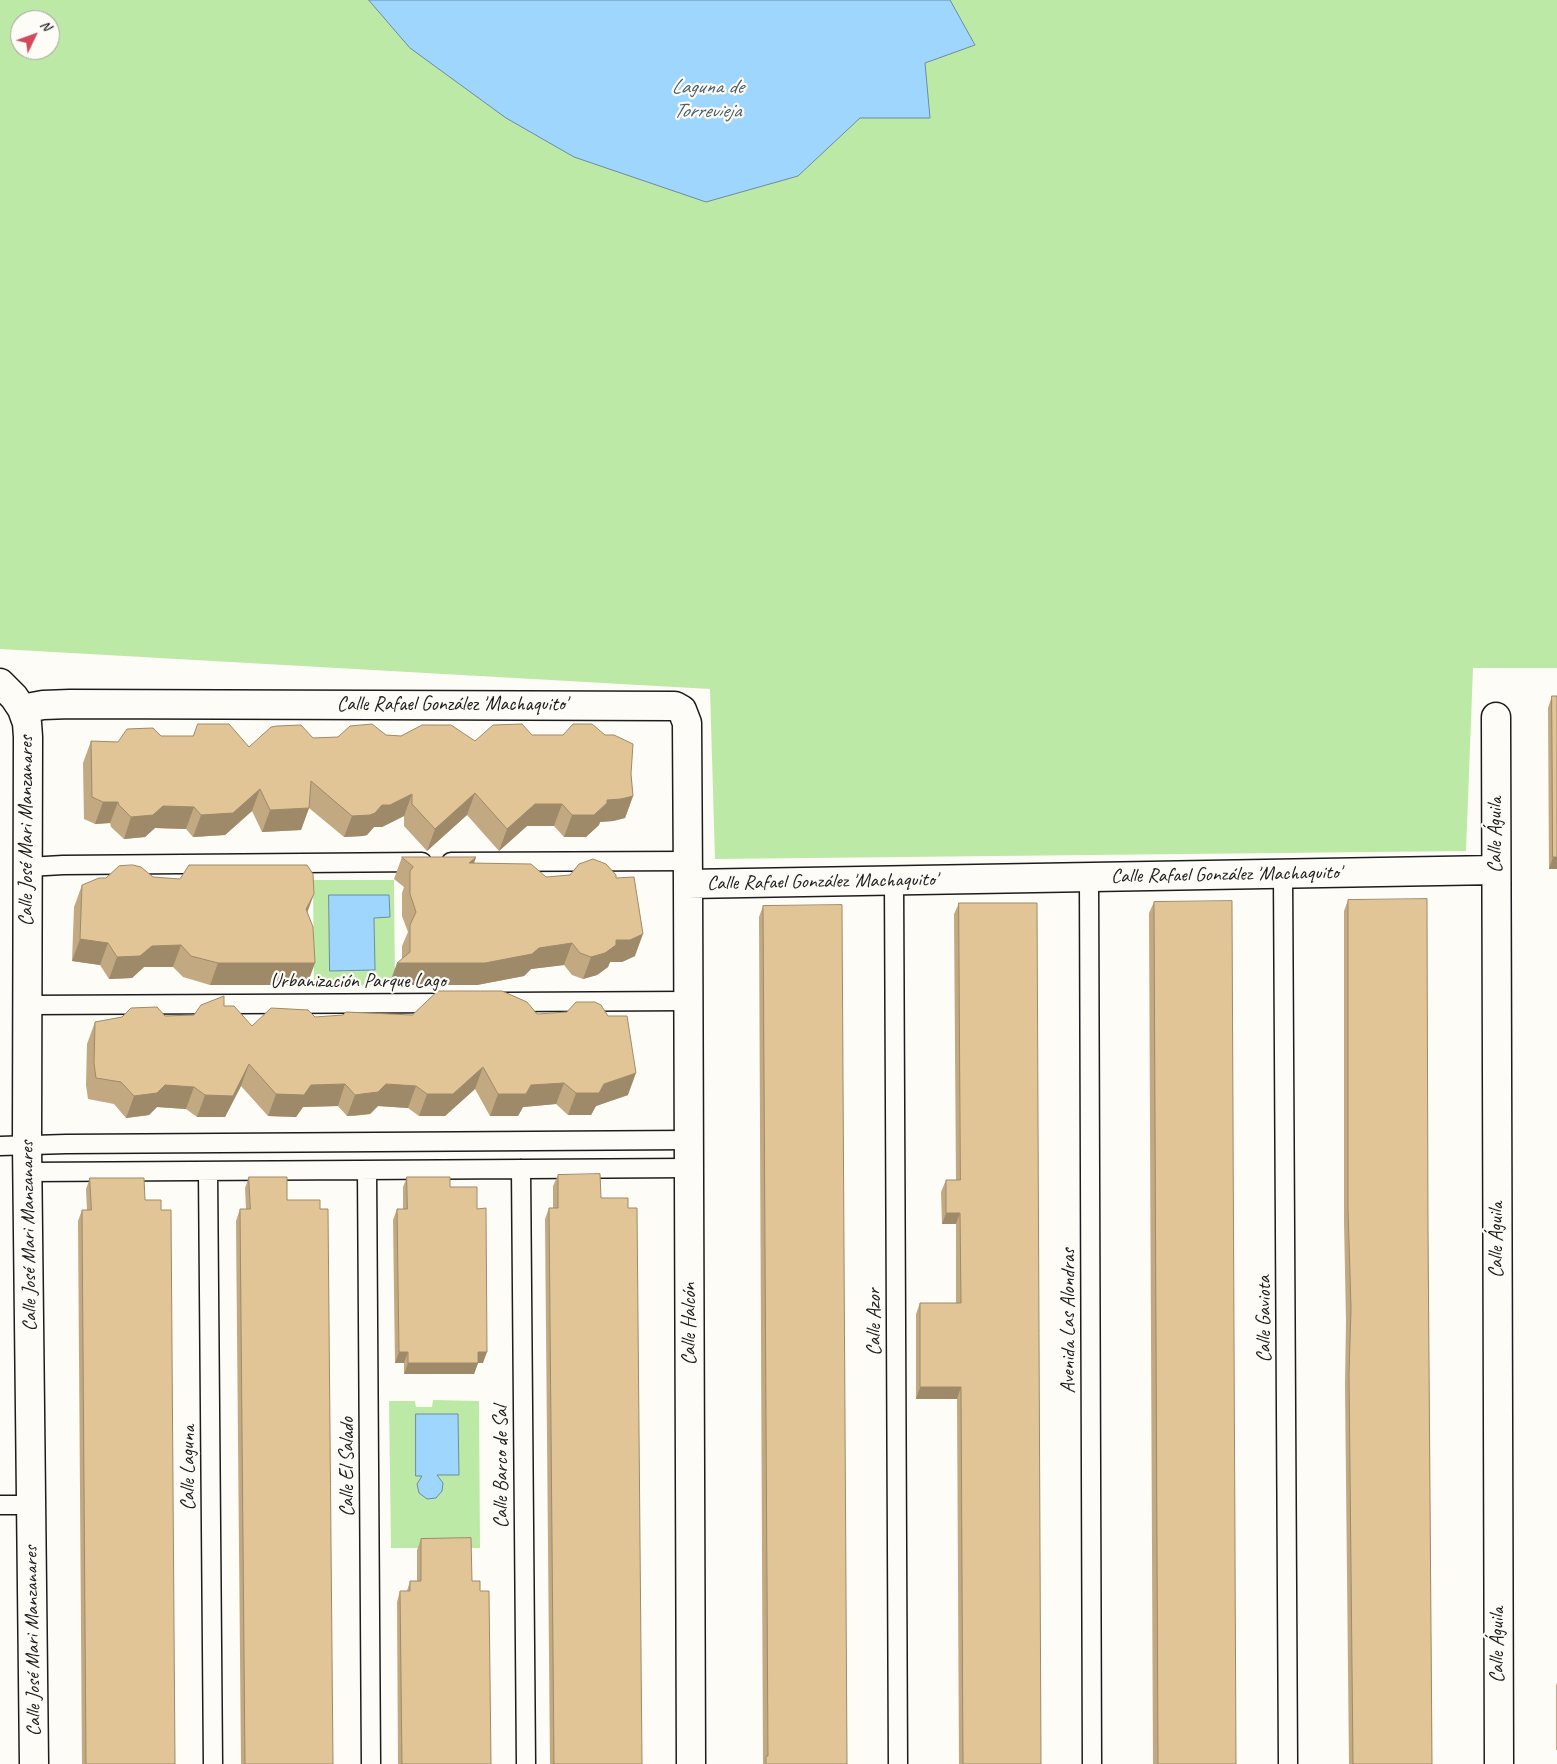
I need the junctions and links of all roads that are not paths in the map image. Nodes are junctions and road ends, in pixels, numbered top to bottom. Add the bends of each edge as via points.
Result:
1 (0, 683) edge
2 (22, 709) junction
3 (1496, 717) dead end
4 (28, 867) junction
5 (1496, 870) junction
6 (688, 873) junction
7 (1283, 874) junction
8 (1089, 877) junction
9 (894, 881) junction
10 (688, 1001) junction
11 (487, 1002) edge
12 (468, 1003) edge
13 (28, 1005) junction
14 (689, 1140) junction
15 (28, 1144) junction
16 (0, 1146) edge
17 (689, 1168) junction
18 (521, 1169) junction
19 (367, 1170) junction
20 (208, 1171) junction
21 (28, 1172) junction
22 (0, 1505) edge
23 (31, 1505) junction
24 (34, 1764) edge
25 (212, 1764) edge
26 (371, 1764) edge
27 (526, 1764) edge
28 (692, 1764) edge
29 (898, 1764) edge
30 (1092, 1764) edge
31 (1288, 1764) edge
32 (1498, 1764) edge

1 - 2 street
2 - 4 street, Calle José Mari Manzanares via 28,737
2 - 6 street, Calle Rafael González 'Machaquito' via 70,704 675,706 682,710 687,722
3 - 5 street, Calle Águila
4 - 6 lane via 82,864
4 - 13 street, Calle José Mari Manzanares
5 - 7 street, Calle Rafael González 'Machaquito'
5 - 32 street, Calle Águila
6 - 9 street, Calle Rafael González 'Machaquito'
6 - 10 street, Calle Halcón
7 - 8 street, Calle Rafael González 'Machaquito'
7 - 31 lane, Calle Gaviota
8 - 9 street, Calle Rafael González 'Machaquito'
8 - 30 lane, Avenida Las Alondras
9 - 29 lane, Calle Azor
10 - 11 lane
10 - 14 street, Calle Halcón
12 - 13 lane, Urbanización Parque Lago
13 - 15 street, Calle José Mari Manzanares
14 - 15 lane
14 - 17 street, Calle Halcón
15 - 16 lane
15 - 21 street, Calle José Mari Manzanares
17 - 18 lane
17 - 28 street, Calle Halcón
18 - 19 lane
18 - 27 lane, Calle Barco de Sal
19 - 20 lane
19 - 26 lane, Calle El Salado
20 - 21 lane
20 - 25 lane, Calle Laguna
21 - 23 street, Calle José Mari Manzanares
22 - 23 lane
23 - 24 street, Calle José Mari Manzanares

